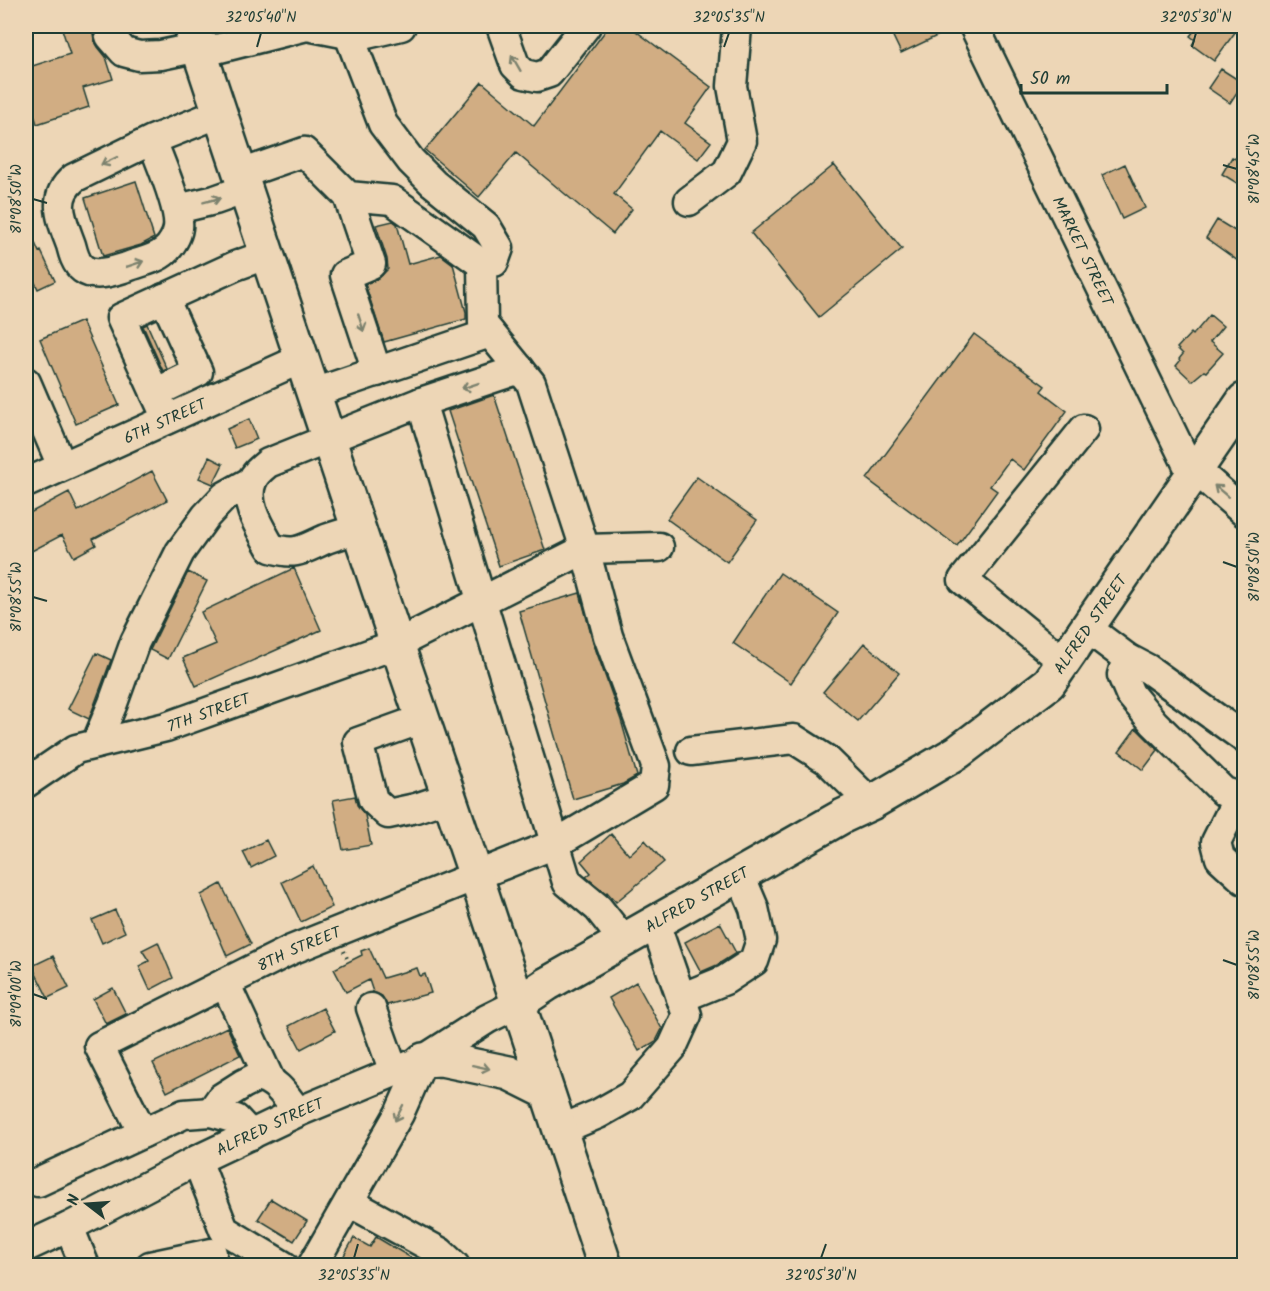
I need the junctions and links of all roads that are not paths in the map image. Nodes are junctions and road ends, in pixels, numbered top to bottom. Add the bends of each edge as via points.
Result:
1 (108, 26) edge
2 (300, 26) edge
3 (501, 26) edge
4 (586, 26) edge
5 (741, 26) edge
6 (974, 26) edge
7 (393, 27) edge
8 (349, 35) junction
9 (195, 36) edge
10 (220, 113) junction
11 (152, 140) junction
12 (244, 182) junction
13 (348, 196) junction
14 (689, 201) dead end
15 (177, 209) junction
16 (268, 254) junction
17 (482, 264) junction
18 (164, 298) junction
19 (490, 333) junction
20 (303, 358) junction
21 (520, 369) junction
22 (377, 372) junction
23 (26, 382) edge
24 (155, 393) junction
25 (314, 393) junction
26 (421, 402) junction
27 (1244, 402) edge
28 (167, 419) junction
29 (1084, 429) dead end
30 (329, 438) junction
31 (62, 466) junction
32 (1195, 474) junction
33 (252, 480) junction
34 (26, 483) edge
35 (1245, 512) edge
36 (359, 529) junction
37 (659, 547) dead end
38 (585, 549) junction
39 (482, 602) junction
40 (1087, 628) junction
41 (396, 644) junction
42 (1126, 658) junction
43 (1064, 662) junction
44 (422, 719) junction
45 (1245, 738) edge
46 (96, 744) junction
47 (691, 751) dead end
48 (26, 783) edge
49 (449, 797) junction
50 (1242, 797) edge
51 (871, 803) junction
52 (555, 844) junction
53 (740, 875) junction
54 (476, 876) junction
55 (1245, 880) edge
56 (655, 923) junction
57 (624, 940) junction
58 (225, 983) junction
59 (681, 998) junction
60 (518, 1004) junction
61 (371, 1008) dead end
62 (408, 1066) junction
63 (270, 1080) junction
64 (547, 1092) junction
65 (212, 1112) junction
66 (298, 1112) junction
67 (560, 1130) junction
68 (143, 1133) junction
69 (251, 1135) junction
70 (197, 1160) junction
71 (38, 1182) dead end
72 (349, 1202) junction
73 (69, 1227) junction
74 (26, 1246) edge
75 (214, 1249) edge
76 (85, 1266) edge
77 (150, 1266) edge
78 (284, 1266) edge
79 (312, 1266) edge
80 (455, 1266) edge
81 (605, 1266) edge

1 - 9 street via 110,36 124,52 139,56 160,55
2 - 8 street
2 - 9 street via 216,49
4 -> 3 street via 549,73 537,77 524,74 515,65
5 - 14 street via 732,86 742,141 727,172
6 - 32 street, MARKET STREET
7 - 8 street
8 - 17 street via 383,124 433,183 486,226 499,248 494,262
9 - 10 main road
10 - 11 street
10 - 12 main road
11 - 15 street
11 -> 15 street via 66,184 59,204 60,216 76,260 82,269 101,274 157,256 174,240
12 - 13 street via 304,152
15 -> 12 street via 215,200
12 - 16 main road
13 - 17 street via 392,200
13 -> 22 street via 371,264 345,275
16 - 18 street
16 - 20 main road
17 - 19 street via 483,324
18 - 24 street via 198,372
18 - 24 street via 121,318
19 - 21 street
19 - 22 street
20 - 25 main road
20 - 28 street, 6TH STREET
21 -> 26 street
21 - 38 street via 531,383
22 - 25 street
23 - 31 street
24 - 28 street
25 - 30 main road
26 - 30 street
26 - 39 street
27 - 32 main road, ALFRED STREET
28 - 31 street, 6TH STREET
29 - 43 street via 963,580
30 - 33 street via 268,463
30 - 36 main road
31 - 34 street, 6TH STREET
35 -> 32 street
32 - 40 main road, ALFRED STREET
33 - 36 street via 250,499 255,520 271,548 300,551
33 - 46 street via 225,496 180,552 135,642
36 - 41 main road
37 - 38 street
38 - 39 street, 7TH STREET
38 - 52 street, 8TH STREET via 608,636 656,766 654,785
39 - 41 street, 7TH STREET
39 - 52 street
40 - 42 street
40 - 43 main road, ALFRED STREET
41 - 44 main road
41 - 46 street, 7TH STREET via 166,727
42 - 45 street via 1148,669
42 - 50 street via 1122,675 1130,694 1154,723 1224,792
43 - 51 main road, ALFRED STREET via 1049,683 958,752
44 - 49 main road
44 - 49 street via 358,742 373,800 388,814
46 - 48 street, 7TH STREET via 76,748
47 - 51 street via 794,739 827,760
49 - 54 main road
50 - 55 street via 1216,842 1220,858
51 - 53 main road, ALFRED STREET
52 - 54 street, 8TH STREET
52 - 57 street via 567,882 598,908
53 - 56 main road, ALFRED STREET
53 - 59 street via 754,908 761,940 754,961 725,980
54 - 58 street, 8TH STREET via 384,920 291,950
54 - 60 main road
56 - 57 main road, ALFRED STREET
56 - 59 street
57 - 60 main road, ALFRED STREET
58 - 63 street
58 - 68 street, 8TH STREET via 99,1046
59 - 67 street via 687,1015 672,1048 630,1096
60 - 62 street, ALFRED STREET
60 - 64 main road
61 - 62 street
62 -> 64 main road via 441,1059 509,1073
62 - 66 street, ALFRED STREET
62 -> 72 street via 399,1114
63 - 65 street via 259,1076 243,1084 221,1098
63 - 66 street
64 - 67 main road
65 - 68 street via 184,1114
65 - 69 street via 236,1119
66 - 69 street, ALFRED STREET
67 - 81 main road
68 - 71 street
69 - 70 street, ALFRED STREET
70 - 73 street, ALFRED STREET
70 - 75 street
72 - 79 street
72 - 80 street via 440,1252
73 - 74 street, ALFRED STREET
73 - 76 street
75 - 77 street
75 - 78 street

